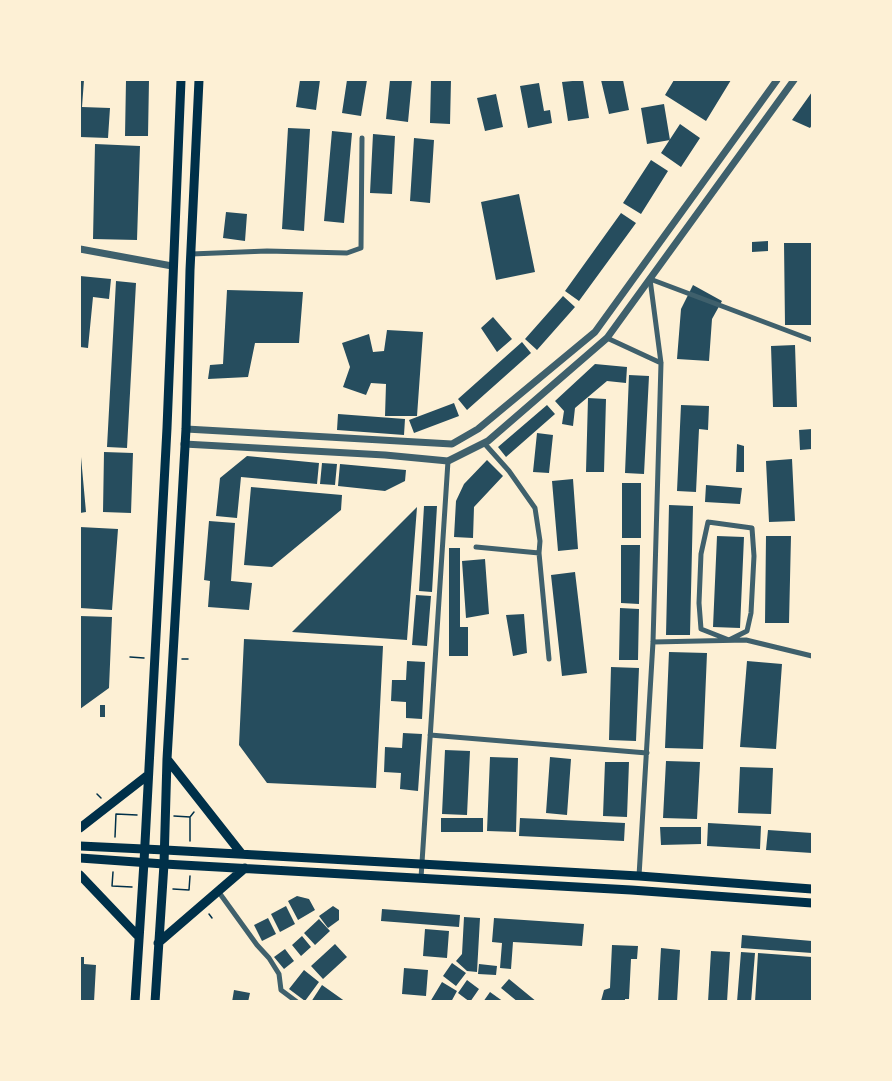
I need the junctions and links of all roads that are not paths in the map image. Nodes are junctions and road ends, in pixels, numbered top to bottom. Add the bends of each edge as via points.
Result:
1 (181, 80) edge
2 (199, 80) edge
3 (777, 80) edge
4 (794, 80) edge
5 (362, 138) dead end
6 (80, 249) edge
7 (191, 254) junction
8 (172, 266) junction
9 (650, 279) junction
10 (607, 338) junction
11 (813, 340) edge
12 (661, 363) junction
13 (186, 429) junction
14 (484, 443) junction
15 (184, 444) junction
16 (448, 461) junction
17 (476, 546) dead end
18 (539, 553) junction
19 (729, 640) junction
20 (653, 642) junction
21 (813, 656) edge
22 (549, 659) dead end
23 (430, 735) junction
24 (647, 753) junction
25 (167, 759) junction
26 (148, 775) junction
27 (80, 828) edge
28 (80, 846) edge
29 (144, 848) junction
30 (165, 850) junction
31 (241, 853) junction
32 (80, 858) edge
33 (144, 862) junction
34 (422, 863) junction
35 (164, 864) junction
36 (245, 868) junction
37 (80, 875) edge
38 (639, 876) junction
39 (421, 878) junction
40 (813, 889) edge
41 (218, 891) junction
42 (813, 903) edge
43 (138, 936) junction
44 (158, 943) junction
45 (135, 1002) edge
46 (155, 1002) edge
47 (297, 1002) edge

1 - 8 main road
2 - 7 main road
3 - 13 street via 596,332 478,429 452,444
4 - 9 street
5 - 7 street via 361,248 347,253
6 - 8 street
7 - 13 main road
8 - 26 main road
9 - 10 street
9 - 11 street
9 - 12 street
10 - 12 street
10 - 14 street
12 - 20 street
13 - 15 main road
14 - 16 street
14 - 18 street via 535,508
15 - 16 street
15 - 25 main road
16 - 23 street
17 - 18 street
18 - 22 street
19 - 19 street via 747,631 751,613 752,528 708,522 701,554 701,629
19 - 20 street
19 - 21 street via 746,640
20 - 24 street
23 - 24 street
23 - 34 street
24 - 38 street
25 - 30 main road
25 - 31 main road
26 - 27 main road
26 - 29 main road
28 - 29 main road
29 - 30 main road
29 - 33 main road
30 - 31 main road
30 - 35 main road
31 - 34 main road
32 - 33 main road
33 - 35 main road
33 - 43 main road
34 - 38 main road
34 - 39 street
35 - 36 main road
35 - 44 main road
36 - 39 main road
36 - 41 main road
37 - 43 main road
38 - 40 main road
39 - 42 main road
41 - 44 main road
41 - 47 street via 269,958 279,974 281,990
43 - 45 main road
44 - 46 main road

